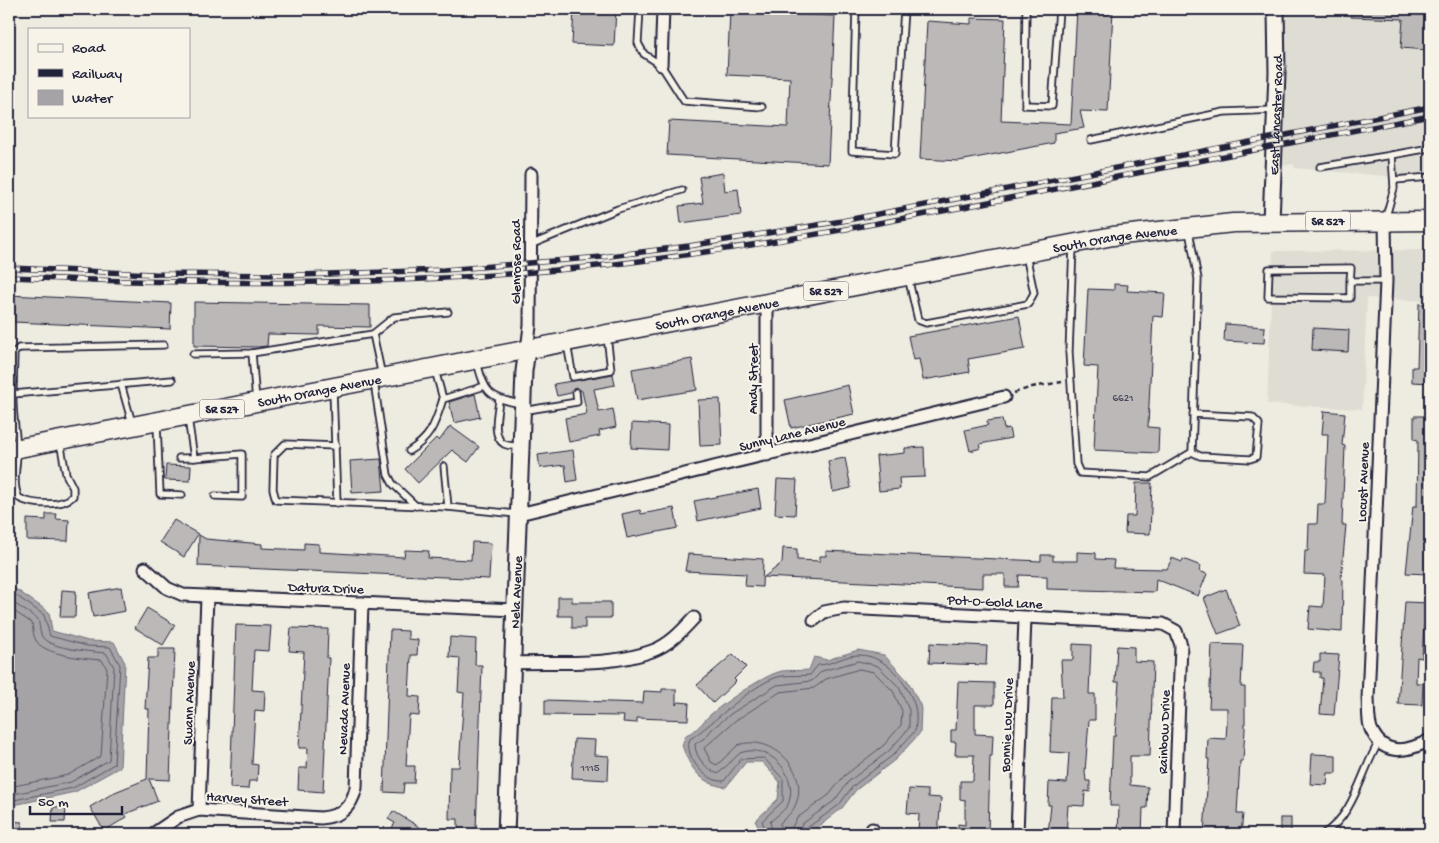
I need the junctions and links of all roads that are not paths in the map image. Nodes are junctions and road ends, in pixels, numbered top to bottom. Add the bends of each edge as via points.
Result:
1 (640, 9) edge
2 (663, 9) edge
3 (856, 9) edge
4 (904, 9) edge
5 (1026, 9) edge
6 (1059, 9) edge
7 (1276, 9) edge
8 (661, 65) junction
9 (762, 106) dead end
10 (1276, 110) junction
11 (1091, 140) dead end
12 (1430, 148) edge
13 (1392, 155) junction
14 (1320, 167) dead end
15 (531, 174) dead end
16 (1430, 176) edge
17 (1395, 180) junction
18 (682, 190) dead end
19 (1271, 221) junction
20 (1385, 221) junction
21 (1430, 221) edge
22 (1188, 226) junction
23 (1073, 244) junction
24 (530, 245) junction
25 (1026, 253) junction
26 (908, 276) junction
27 (1350, 281) junction
28 (1386, 281) junction
29 (767, 303) junction
30 (448, 312) dead end
31 (373, 334) junction
32 (607, 334) junction
33 (567, 342) junction
34 (164, 345) dead end
35 (527, 350) junction
36 (252, 353) junction
37 (193, 354) dead end
38 (476, 360) junction
39 (434, 368) junction
40 (378, 379) junction
41 (172, 380) dead end
42 (121, 384) junction
43 (485, 386) junction
44 (333, 388) junction
45 (576, 392) dead end
46 (13, 394) junction
47 (1004, 397) road end
48 (443, 399) junction
49 (499, 400) junction
50 (256, 402) junction
51 (523, 408) junction
52 (1193, 414) junction
53 (188, 416) junction
54 (157, 422) junction
55 (133, 426) junction
56 (60, 441) junction
57 (336, 446) junction
58 (521, 447) junction
59 (13, 450) edge
60 (409, 451) dead end
61 (1192, 452) junction
62 (767, 455) junction
63 (180, 458) dead end
64 (194, 458) junction
65 (444, 466) dead end
66 (182, 495) dead end
67 (215, 496) dead end
68 (337, 503) junction
69 (416, 506) junction
70 (448, 507) junction
71 (519, 514) junction
72 (145, 568) dead end
73 (207, 597) junction
74 (362, 603) junction
75 (514, 610) junction
76 (694, 618) dead end
77 (1025, 618) junction
78 (814, 620) dead end
79 (1176, 631) joint
80 (513, 663) junction
81 (1430, 740) edge
82 (1379, 742) junction
83 (199, 810) junction
84 (344, 812) joint
85 (153, 834) edge
86 (506, 834) edge
87 (1017, 834) edge
88 (1174, 834) edge
89 (1323, 834) edge

1 - 8 lane via 638,43 644,54
2 - 8 street
3 - 4 lane via 852,150 895,154
5 - 6 lane via 1025,105 1052,106
7 - 10 street, East Lancaster Road
8 - 9 lane via 684,101
10 - 11 lane via 1224,112
10 - 19 street, East Lancaster Road
12 - 13 lane
13 - 14 lane
13 - 17 lane
15 - 24 street, Glenrose Road
16 - 17 lane
17 - 20 lane
18 - 24 lane via 618,209
19 - 20 main road, South Orange Avenue / SR 527
19 - 22 main road, South Orange Avenue / SR 527
20 - 21 main road, South Orange Avenue / SR 527
20 - 28 street, Locust Avenue
22 - 23 main road, South Orange Avenue / SR 527
22 - 52 lane via 1198,279
23 - 25 main road, South Orange Avenue / SR 527
23 - 61 lane via 1069,352 1076,464 1080,473 1150,477
24 - 35 street, Glenrose Road
25 - 26 main road, South Orange Avenue / SR 527
25 - 26 lane via 1034,293 1028,304 926,324 918,320
26 - 29 main road, South Orange Avenue / SR 527
27 - 27 lane via 1351,268 1269,268 1268,297 1350,298
27 - 28 lane
28 - 82 street, Locust Avenue via 1368,699 1372,733
29 - 32 main road, South Orange Avenue / SR 527
29 - 62 street, Andy Street
30 - 31 lane via 394,317
31 - 36 lane
31 - 40 lane
32 - 33 main road, South Orange Avenue / SR 527
32 - 33 lane via 611,370 573,378
33 - 35 main road, South Orange Avenue / SR 527
34 - 46 lane via 19,348 14,353
35 - 38 main road, South Orange Avenue / SR 527
35 - 51 street, Nela Avenue
36 - 37 lane
36 - 50 lane
38 - 39 main road, South Orange Avenue / SR 527
38 - 43 lane
39 - 40 main road, South Orange Avenue / SR 527
39 - 48 lane
40 - 44 main road, South Orange Avenue / SR 527
40 - 69 lane via 380,426 388,475
41 - 42 lane
42 - 46 lane
42 - 55 lane
43 - 48 lane
43 - 49 lane
44 - 50 main road, South Orange Avenue / SR 527
44 - 57 lane
45 - 51 lane via 577,402
46 - 59 lane
47 - 62 street, Sunny Lane Avenue
48 - 60 lane via 432,430 422,443
49 - 51 lane
49 - 58 lane via 499,437 505,444
50 - 53 main road, South Orange Avenue / SR 527
51 - 58 street, Nela Avenue
52 - 61 lane
52 - 61 lane via 1252,417 1259,424 1256,457 1200,456
53 - 54 main road, South Orange Avenue / SR 527
53 - 64 lane
54 - 55 main road, South Orange Avenue / SR 527
54 - 66 lane via 160,494
55 - 56 main road, South Orange Avenue / SR 527
56 - 59 main road, South Orange Avenue / SR 527
56 - 59 lane via 66,474 73,488 73,496 63,502 26,502 19,498
57 - 68 lane
57 - 68 lane via 284,444 274,455 273,490 276,500
58 - 71 street, Nela Avenue
62 - 71 street, Sunny Lane Avenue
63 - 64 lane
64 - 67 lane via 242,454 242,497
65 - 70 lane
68 - 69 lane
69 - 70 lane
70 - 71 lane
71 - 75 street, Nela Avenue
72 - 73 street, Datura Drive via 167,588 183,595
73 - 74 street, Datura Drive
73 - 83 street, Swann Avenue
74 - 75 street, Datura Drive
74 - 84 street, Nevada Avenue via 356,788 352,803
75 - 80 street, Nela Avenue
76 - 80 street via 676,636 653,650 632,657
77 - 78 street, Pot-O-Gold Lane via 844,608 824,612
77 - 79 street, Pot-O-Gold Lane via 1163,624
77 - 87 street, Bonnie Lou Drive
79 - 88 street, Rainbow Drive via 1181,645
80 - 86 street, Nela Avenue
81 - 82 street via 1408,750 1396,751
82 - 89 lane via 1347,809 1334,828
83 - 84 street, Harvey Street via 321,818
83 - 85 street, Harvey Street via 178,817

